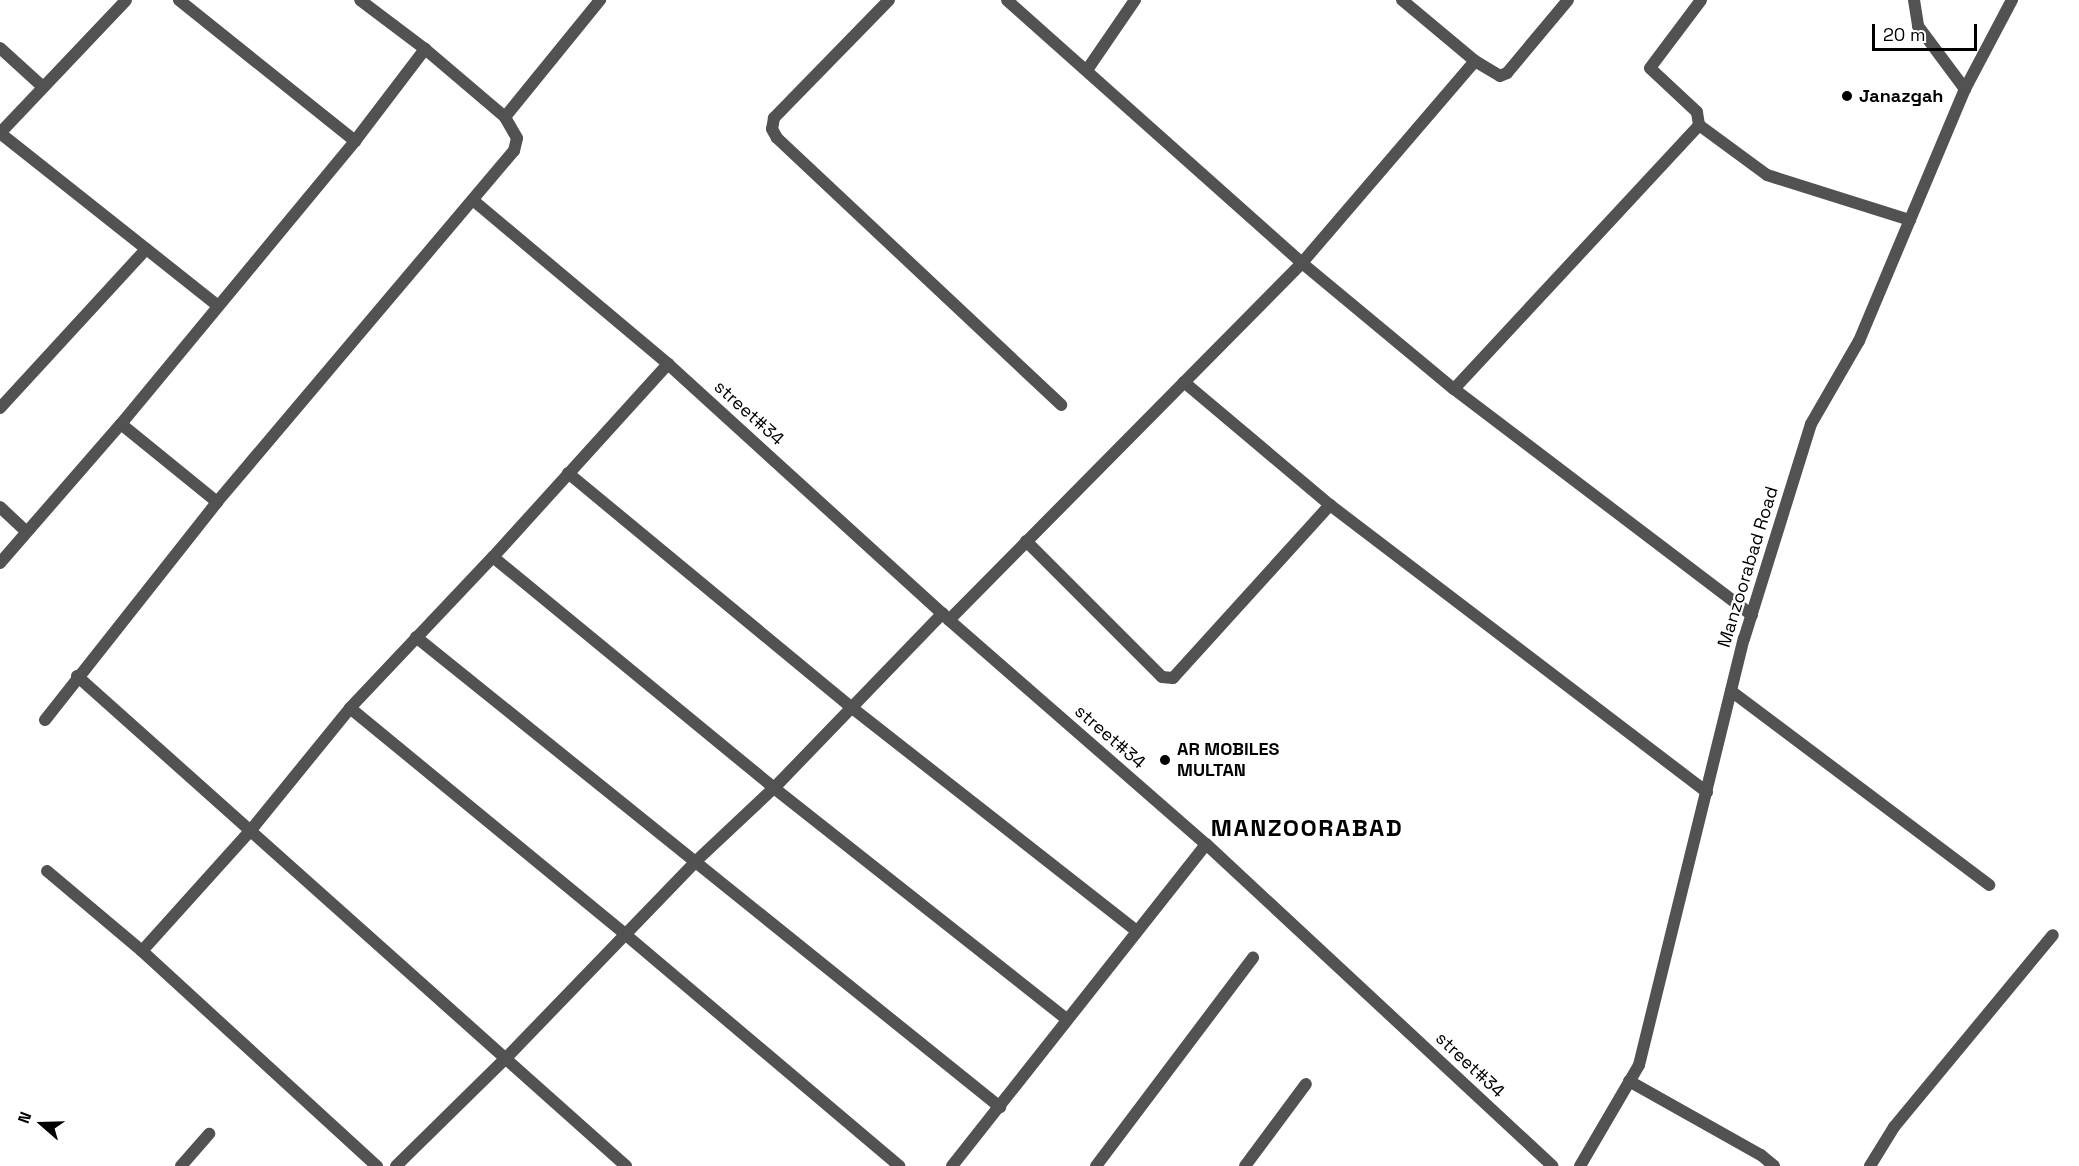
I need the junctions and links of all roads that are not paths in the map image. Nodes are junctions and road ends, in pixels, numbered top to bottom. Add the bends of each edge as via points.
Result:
1 (126, 0) edge
2 (179, 0) edge
3 (360, 0) edge
4 (600, 0) edge
5 (889, 0) edge
6 (1007, 0) edge
7 (1135, 0) edge
8 (1402, 0) edge
9 (1568, 0) edge
10 (1701, 0) edge
11 (1914, 0) edge
12 (2012, 0) edge
13 (0, 48) edge
14 (425, 49) junction
15 (1475, 61) junction
16 (1087, 70) junction
17 (43, 87) junction
18 (1965, 89) junction
19 (505, 117) junction
20 (1700, 125) junction
21 (0, 133) edge
22 (355, 141) junction
23 (474, 201) junction
24 (1910, 220) junction
25 (146, 249) junction
26 (1302, 263) junction
27 (218, 306) junction
28 (668, 364) junction
29 (1184, 382) junction
30 (1455, 389) junction
31 (1061, 405) dead end
32 (0, 408) edge
33 (121, 424) junction
34 (568, 473) junction
35 (217, 502) junction
36 (1330, 505) junction
37 (0, 507) edge
38 (26, 531) junction
39 (1026, 541) junction
40 (493, 557) junction
41 (0, 563) edge
42 (1752, 615) junction
43 (946, 616) junction
44 (416, 637) junction
45 (77, 676) junction
46 (1731, 691) junction
47 (851, 707) junction
48 (350, 708) junction
49 (45, 720) dead end
50 (774, 788) junction
51 (1707, 792) junction
52 (251, 830) junction
53 (1206, 843) junction
54 (694, 863) junction
55 (47, 871) dead end
56 (1989, 885) dead end
57 (1135, 930) junction
58 (626, 935) junction
59 (2053, 935) dead end
60 (142, 951) junction
61 (1253, 958) dead end
62 (1066, 1019) junction
63 (506, 1058) junction
64 (1629, 1082) junction
65 (1306, 1083) dead end
66 (1000, 1107) junction
67 (209, 1134) dead end
68 (181, 1166) edge
69 (377, 1166) edge
70 (396, 1166) edge
71 (626, 1166) edge
72 (899, 1166) edge
73 (951, 1166) edge
74 (1096, 1166) edge
75 (1245, 1166) edge
76 (1552, 1166) edge
77 (1580, 1166) edge
78 (1774, 1166) edge
79 (1870, 1166) edge

1 - 17 street
2 - 22 street
3 - 14 street
4 - 19 street
5 - 31 street via 774,118 772,129 777,138
6 - 16 street
7 - 16 street
8 - 15 street
9 - 15 street via 1507,74 1500,76
10 - 20 street via 1650,68 1697,112
11 - 18 street via 1918,26
12 - 18 street, Manzoorabad Road
13 - 17 street
14 - 19 street
14 - 22 street
15 - 26 street
16 - 26 street
17 - 21 street
18 - 24 street, Manzoorabad Road
19 - 23 street via 517,138 514,151
20 - 24 street via 1767,175
20 - 30 street
21 - 25 street
22 - 27 street
23 - 28 street, street#34
23 - 35 street
24 - 42 street, Manzoorabad Road via 1859,340 1810,424
25 - 27 street
25 - 32 street
26 - 29 street
26 - 30 street
27 - 33 street
28 - 34 street
28 - 43 street, street#34
29 - 36 street
29 - 39 street
30 - 42 street
33 - 35 street
33 - 38 street
34 - 40 street
34 - 47 street
35 - 45 street
36 - 39 street via 1173,678 1162,677
36 - 51 street
37 - 38 street
38 - 41 street
39 - 43 street
40 - 44 street
40 - 50 street
42 - 46 street, Manzoorabad Road
43 - 47 street
43 - 53 street, street#34
44 - 48 street
44 - 54 street
45 - 49 street
45 - 52 street
46 - 51 street, Manzoorabad Road
46 - 56 street
47 - 50 street
47 - 57 street
48 - 52 street
48 - 58 street
50 - 54 street
50 - 62 street
51 - 64 street, Manzoorabad Road via 1639,1065
52 - 60 street
52 - 63 street
53 - 57 street
53 - 76 street, street#34
54 - 58 street
54 - 66 street
55 - 60 street
57 - 62 street
58 - 63 street
58 - 72 street
59 - 79 street via 1894,1127
60 - 69 street
61 - 74 street
62 - 66 street
63 - 70 street
63 - 71 street
64 - 77 street, Manzoorabad Road
64 - 78 street via 1761,1155
65 - 75 street
66 - 73 street
67 - 68 street

